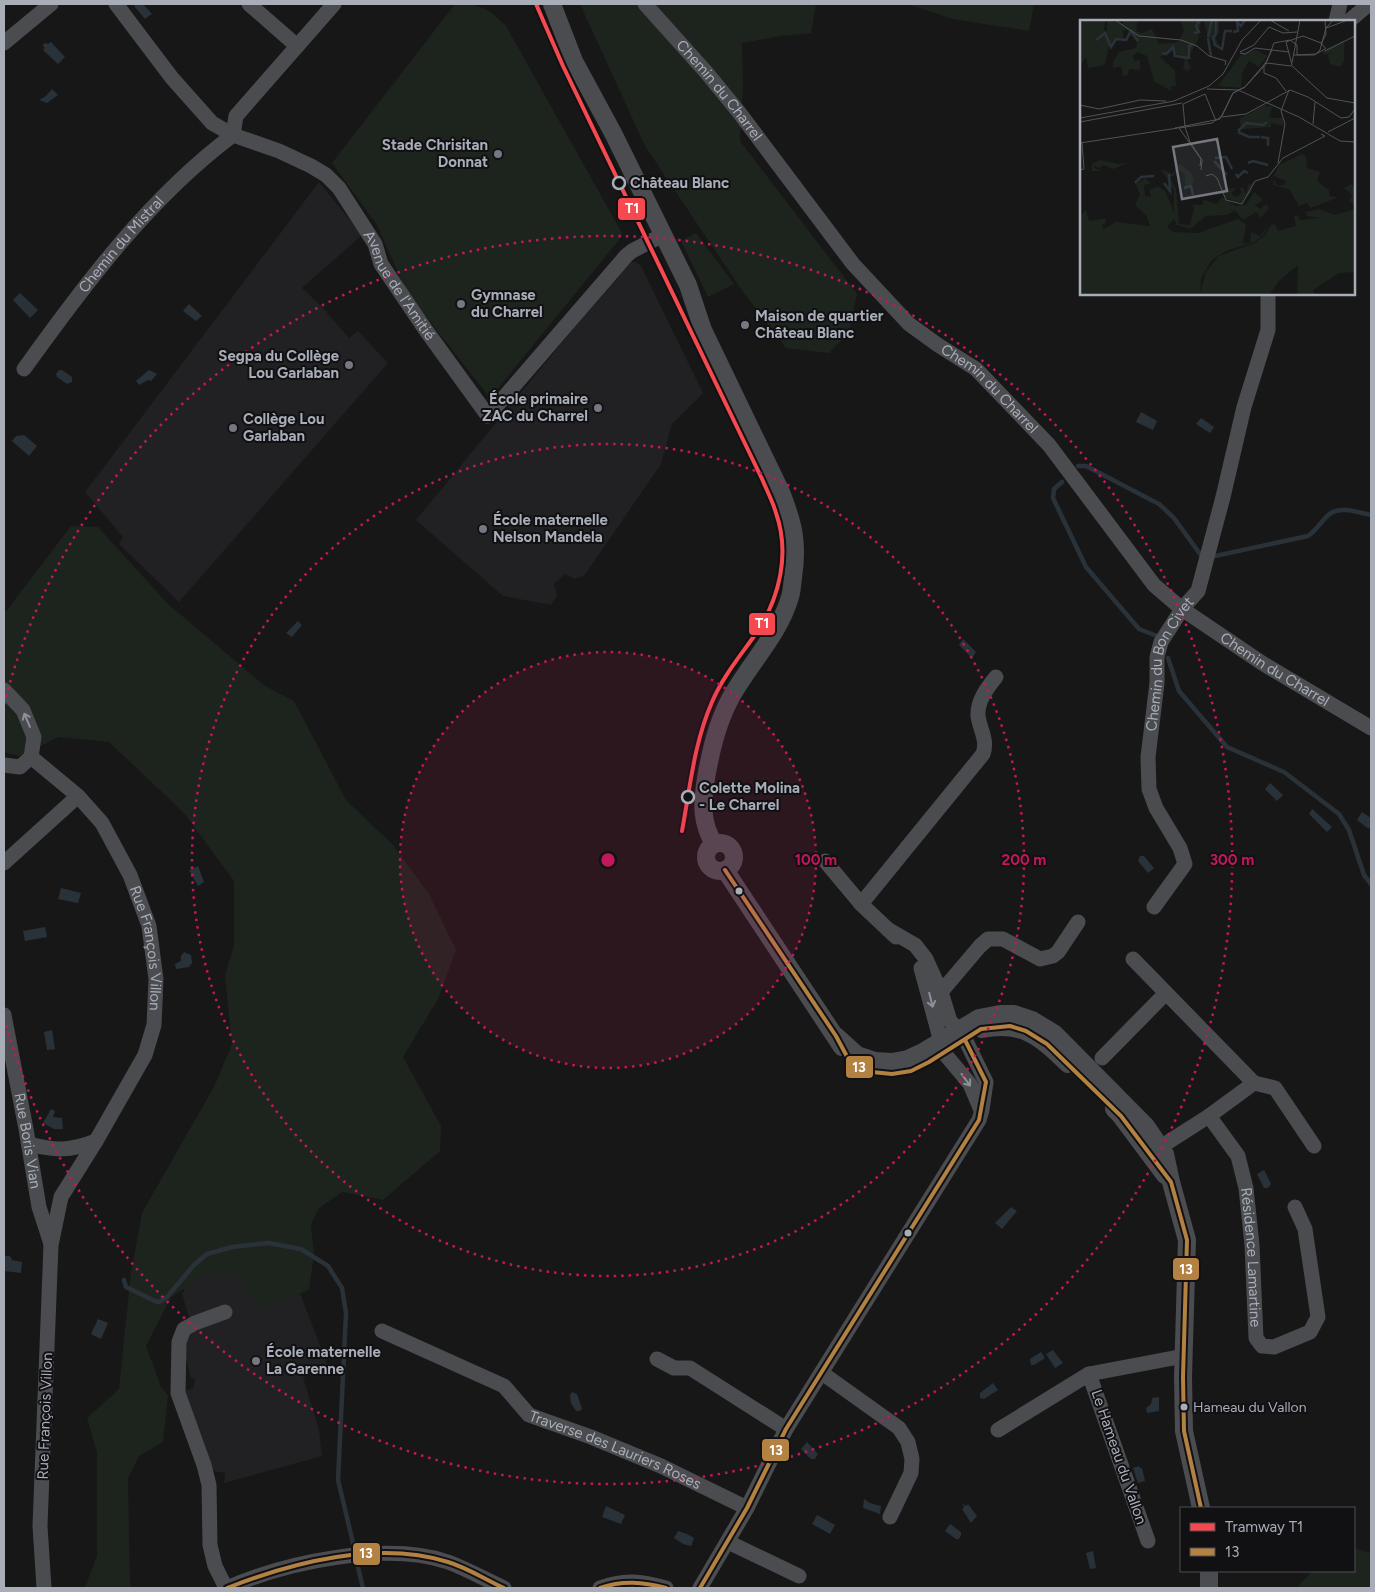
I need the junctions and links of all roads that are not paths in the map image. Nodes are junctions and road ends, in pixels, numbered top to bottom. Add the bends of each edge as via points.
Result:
1 (51, 4) edge
2 (116, 4) edge
3 (249, 4) edge
4 (334, 4) edge
5 (552, 4) edge
6 (645, 4) edge
7 (1340, 4) edge
8 (1368, 11) edge
9 (1336, 20) edge
10 (1351, 20) edge
11 (4, 43) edge
12 (297, 46) junction
13 (233, 135) junction
14 (663, 235) junction
15 (1268, 295) edge
16 (24, 369) dead end
17 (1182, 609) junction
18 (996, 677) dead end
19 (4, 690) edge
20 (1371, 728) edge
21 (32, 757) junction
22 (4, 765) edge
23 (78, 796) junction
24 (826, 861) dead end
25 (4, 863) edge
26 (861, 904) junction
27 (1154, 907) dead end
28 (1078, 922) dead end
29 (889, 930) junction
30 (1133, 958) dead end
31 (941, 992) junction
32 (1166, 993) junction
33 (4, 1015) edge
34 (952, 1041) junction
35 (1102, 1058) dead end
36 (1254, 1083) junction
37 (982, 1110) junction
38 (1210, 1116) junction
39 (96, 1141) junction
40 (29, 1144) junction
41 (1314, 1146) dead end
42 (1155, 1150) junction
43 (39, 1207) joint
44 (1295, 1207) dead end
45 (51, 1245) junction
46 (224, 1312) dead end
47 (382, 1331) dead end
48 (1184, 1356) junction
49 (657, 1359) dead end
50 (822, 1373) junction
51 (1090, 1374) junction
52 (786, 1429) junction
53 (998, 1430) dead end
54 (1201, 1507) edge
55 (747, 1508) junction
56 (890, 1518) dead end
57 (1148, 1541) dead end
58 (728, 1542) junction
59 (1209, 1572) edge
60 (799, 1576) dead end
61 (44, 1588) edge
62 (226, 1588) edge
63 (504, 1588) edge
64 (600, 1588) edge
65 (666, 1588) edge
66 (700, 1588) edge
67 (1209, 1588) edge

1 - 11 street
2 - 13 street, Avenue de l'Amitié via 172,78 212,123
3 - 12 street
4 - 12 street
5 - 14 street via 574,62
6 - 17 street, Chemin du Charrel via 738,111 854,264 909,324 976,369 1043,438 1154,584
7 - 9 street
8 - 10 street
12 - 13 street via 236,116
13 - 14 street, Avenue de l'Amitié via 310,166 339,188 375,244 381,264 488,416 626,256
13 - 16 street, Chemin du Mistral via 206,155 101,265
14 - 34 street via 688,285 703,330 781,492 796,543 790,597 772,636 730,698 715,732 702,804 707,832 714,844 723,843 731,847 734,862 725,870 836,1036 858,1055 892,1062
15 - 17 street, Chemin du Bon Civet via 1268,330 1244,407 1198,592
17 - 20 street, Chemin du Charrel via 1262,663
17 - 27 street, Chemin du Bon Civet via 1161,642 1157,657 1158,683 1147,777 1156,808 1180,848 1185,864
18 - 26 street via 981,699 978,714 986,744 983,754
21 -> 19 street via 34,737 23,710
21 - 22 street via 20,767
21 - 23 street, Rue François Villon
23 - 25 street
23 - 39 street, Rue François Villon via 102,823 130,875 149,926 156,979 154,1025 145,1055
24 - 26 street
26 - 29 street
28 - 31 street via 1058,952 1040,959 1002,939 988,939
29 - 31 street via 915,946 926,959
29 -> 34 street via 920,964
30 - 32 street
31 - 34 street
32 - 35 street
32 - 36 street
33 - 40 street, Rue Boris Vian
34 -> 37 street
34 - 37 street via 986,1082
34 - 42 street via 999,1026 1026,1031 1048,1044
34 - 42 street via 979,1018 1014,1014 1032,1020 1055,1034 1146,1126
36 - 38 street
36 - 41 street via 1275,1088
37 - 50 street
38 - 42 street
38 - 44 street, Résidence Lamartine via 1238,1156 1246,1188 1256,1338 1262,1346 1274,1347 1310,1332 1318,1317 1305,1229
39 - 40 street via 67,1150
39 - 45 street, Rue François Villon via 61,1196
40 - 43 street, Rue Boris Vian
42 - 48 street via 1171,1182 1187,1240
43 - 45 street, Rue François Villon
45 - 61 street, Rue François Villon via 40,1526
46 - 62 street via 184,1330 179,1342 178,1393 204,1465 209,1486 210,1545 215,1566
47 - 55 street, Traverse des Lauriers Roses via 504,1386 529,1415 661,1466
48 - 51 street, Le Hameau du Vallon
48 - 54 street via 1184,1431
49 - 52 street via 674,1368 690,1368
50 - 52 street
50 - 56 street via 899,1428 908,1442 911,1473
51 - 53 street, Le Hameau du Vallon
51 - 57 street, Le Hameau du Vallon
52 - 55 street
55 - 58 street
58 - 60 street
58 - 66 street
59 - 67 street
62 - 63 street via 284,1567 384,1553 417,1555 448,1562
64 - 65 street via 626,1582 645,1582

